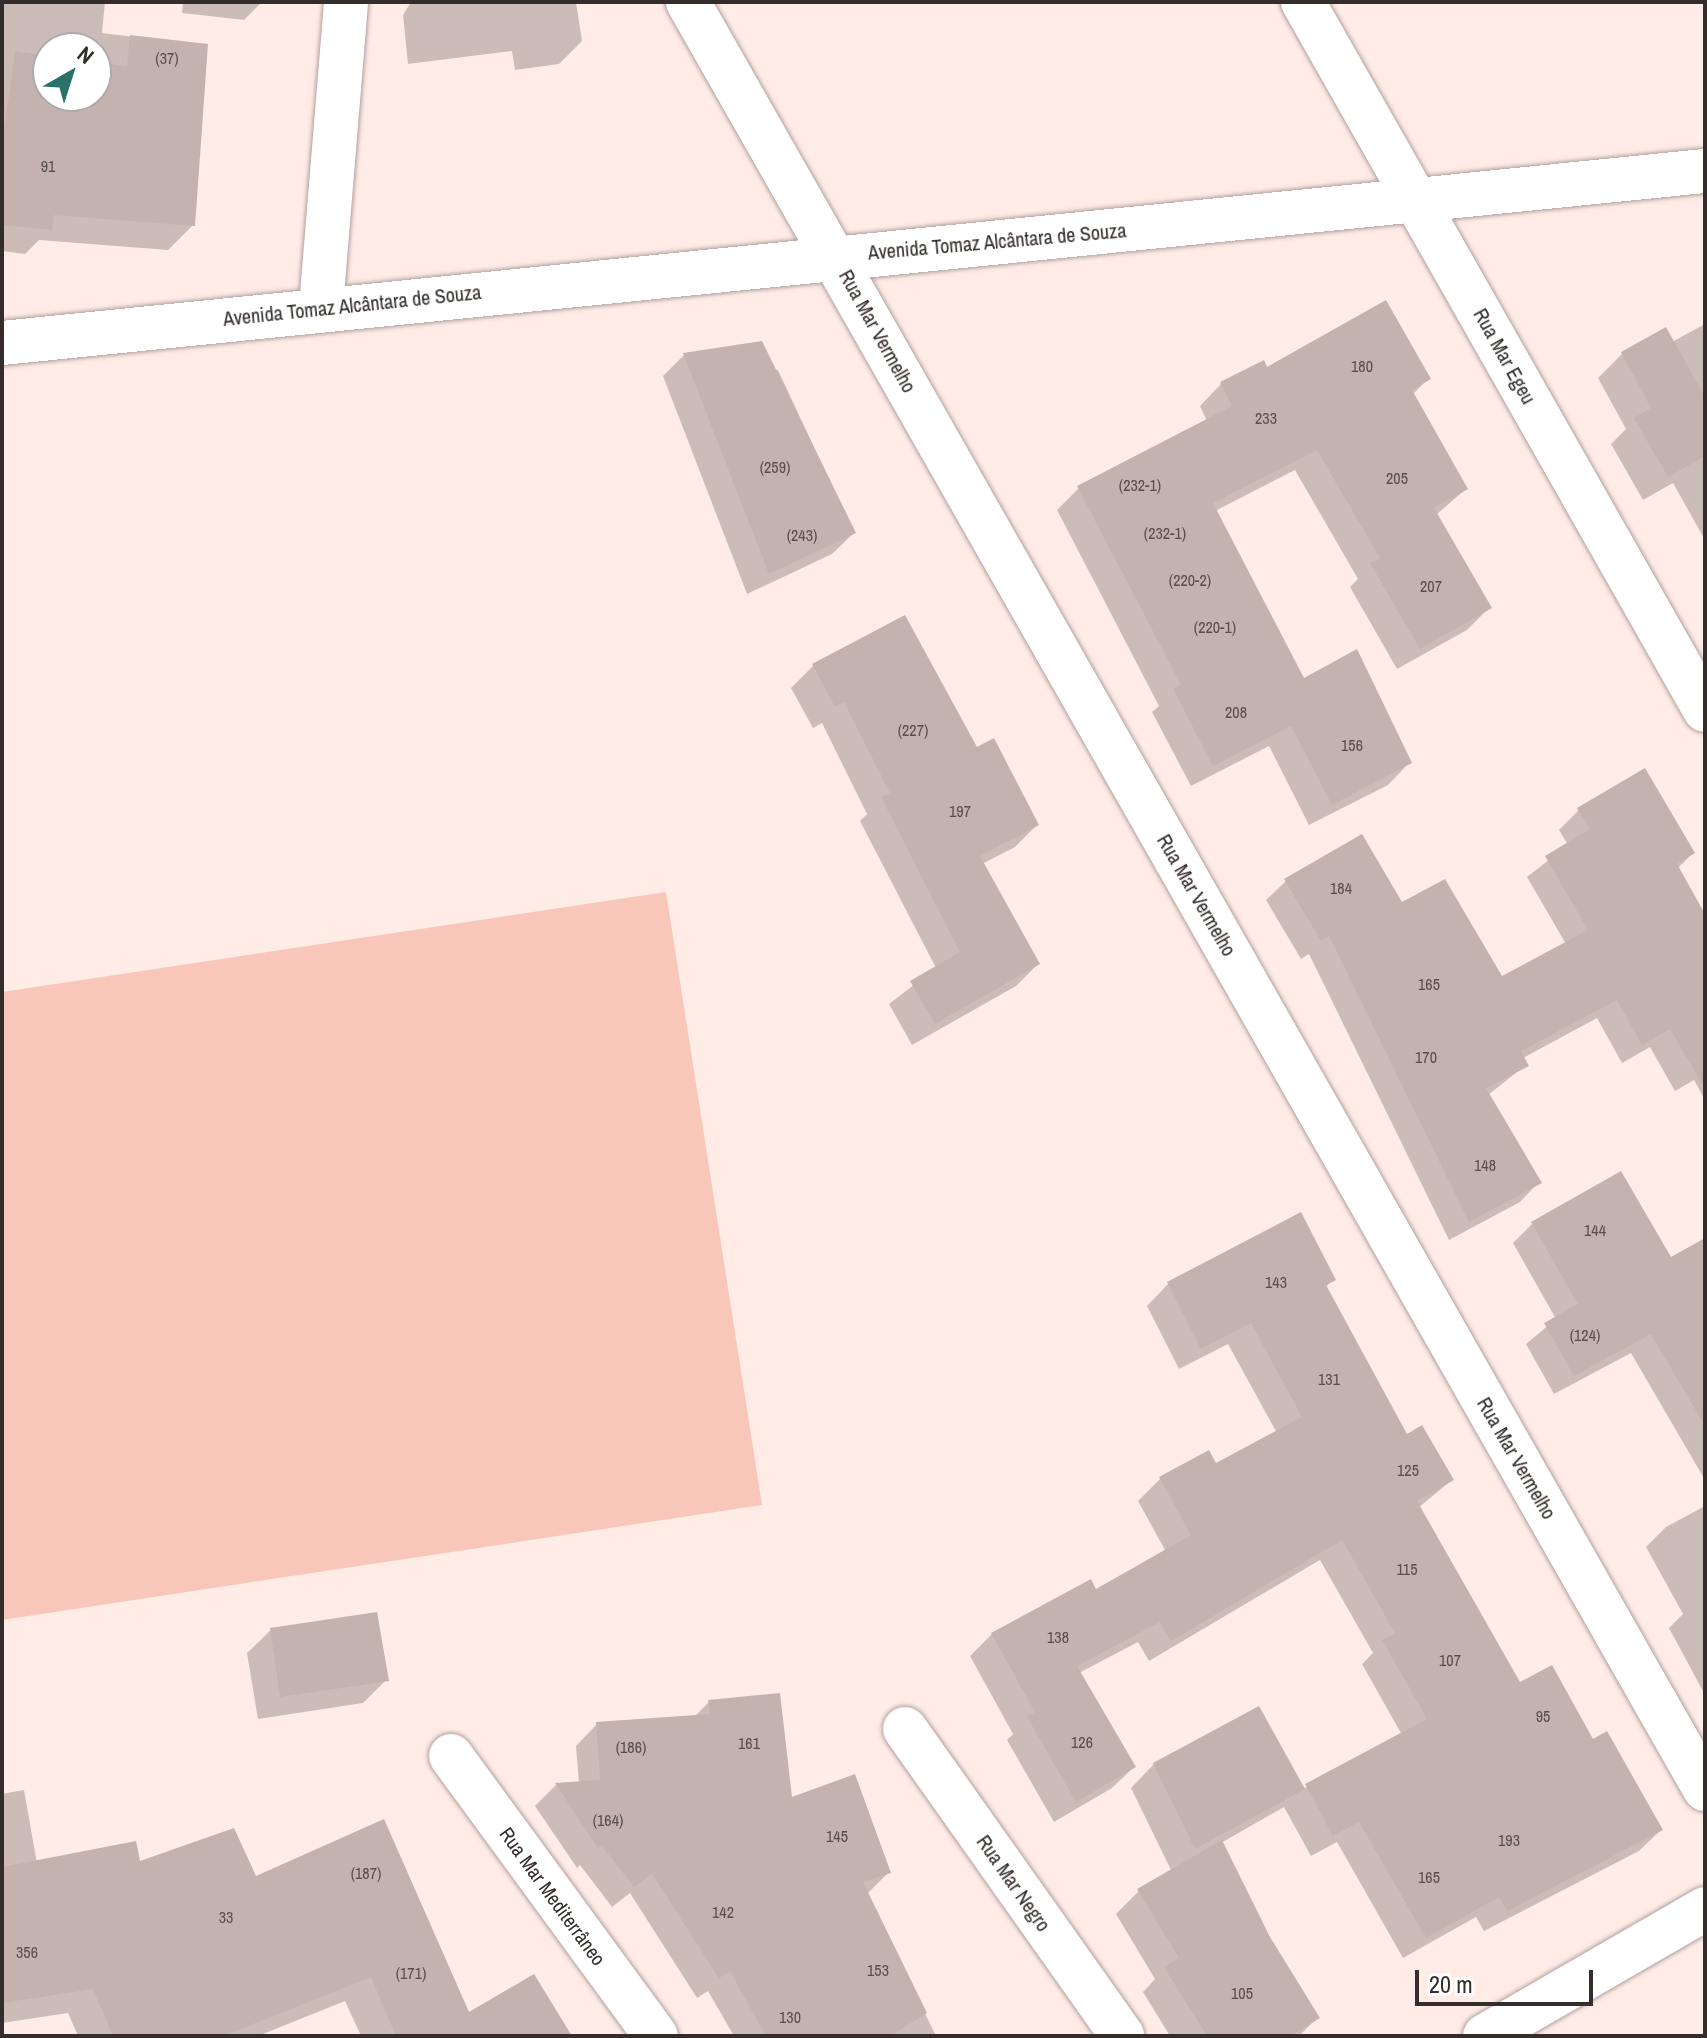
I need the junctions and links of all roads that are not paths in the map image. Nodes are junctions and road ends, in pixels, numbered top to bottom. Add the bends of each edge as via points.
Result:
1 (346, 2) edge
2 (688, 2) edge
3 (1303, 2) edge
4 (1705, 171) edge
5 (1419, 202) junction
6 (836, 256) junction
7 (321, 307) junction
8 (2, 343) edge
9 (1705, 710) edge
10 (905, 1729) dead end
11 (451, 1756) dead end
12 (1705, 1789) edge
13 (1705, 1909) edge
14 (656, 2036) edge
15 (1122, 2036) edge
16 (1485, 2036) edge

1 - 7 street
2 - 6 street, Rua Mar Vermelho
3 - 5 street, Rua Mar Egeu
4 - 5 street, Avenida Tomaz Alcântara de Souza
5 - 6 street, Avenida Tomaz Alcântara de Souza
5 - 9 street, Rua Mar Egeu
6 - 7 street, Avenida Tomaz Alcântara de Souza
6 - 12 street, Rua Mar Vermelho
7 - 8 street, Avenida Tomaz Alcântara de Souza
10 - 15 street, Rua Mar Negro
11 - 14 street, Rua Mar Mediterrâneo
13 - 16 street

